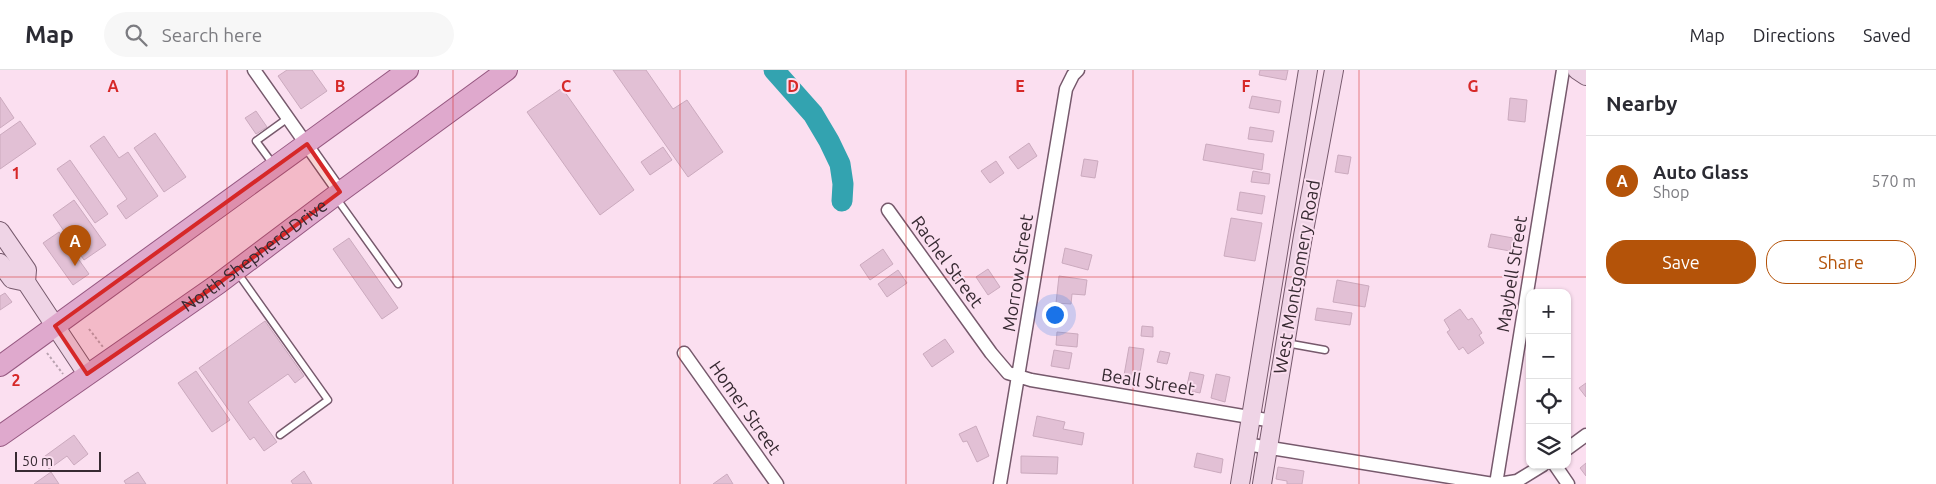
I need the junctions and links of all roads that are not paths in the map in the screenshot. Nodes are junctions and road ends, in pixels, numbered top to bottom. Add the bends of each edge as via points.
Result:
1 (254, 70) edge
2 (408, 70) edge
3 (507, 70) edge
4 (1078, 70) edge
5 (1308, 70) edge
6 (1334, 70) edge
7 (1563, 70) edge
8 (1577, 70) edge
9 (1586, 76) edge
10 (288, 118) junction
11 (307, 144) junction
12 (275, 167) junction
13 (338, 194) junction
14 (888, 210) dead end
15 (1282, 223) junction
16 (1304, 227) junction
17 (0, 231) edge
18 (0, 263) edge
19 (236, 271) junction
20 (26, 282) junction
21 (398, 284) dead end
22 (55, 326) junction
23 (1285, 343) junction
24 (1325, 350) dead end
25 (684, 353) dead end
26 (0, 366) edge
27 (87, 374) junction
28 (1019, 377) junction
29 (1250, 417) junction
30 (1273, 421) junction
31 (280, 435) dead end
32 (1586, 435) edge
33 (0, 436) edge
34 (1246, 444) junction
35 (1571, 446) edge
36 (1268, 448) junction
37 (1536, 469) edge
38 (1558, 469) edge
39 (777, 484) edge
40 (1000, 484) edge
41 (1240, 484) edge
42 (1262, 484) edge
43 (1495, 484) edge
44 (1568, 484) edge

1 - 10 street
2 - 11 main road
3 - 13 main road, North Shepherd Drive
4 - 28 street, Morrow Street via 1066,89
5 - 15 main road, West Montgomery Road
6 - 16 main road, West Montgomery Road
7 - 43 street, Maybell Street
8 - 9 main road
10 - 11 street
10 - 12 lane via 256,141
11 - 12 main road
11 - 13 street
12 - 22 main road
13 - 19 main road, North Shepherd Drive
13 - 21 lane
14 - 28 street, Rachel Street via 991,354 1008,373
15 - 16 main road
15 - 29 main road, West Montgomery Road
16 - 23 main road, West Montgomery Road
17 - 20 main road via 27,270
18 - 20 main road via 12,279
19 - 27 main road, North Shepherd Drive
19 - 31 lane via 328,400
20 - 22 main road
22 - 26 main road
22 - 27 main road
23 - 24 lane
23 - 30 main road, West Montgomery Road
25 - 39 street, Homer Street
27 - 33 main road, North Shepherd Drive
28 - 29 street, Beall Street
28 - 40 street, Morrow Street
29 - 30 street, Beall Street
29 - 34 main road, West Montgomery Road
30 - 36 main road, West Montgomery Road
32 - 35 street
34 - 36 street
34 - 41 main road, West Montgomery Road
36 - 42 main road, West Montgomery Road
36 - 43 street
37 - 43 street via 1517,481
38 - 44 street

